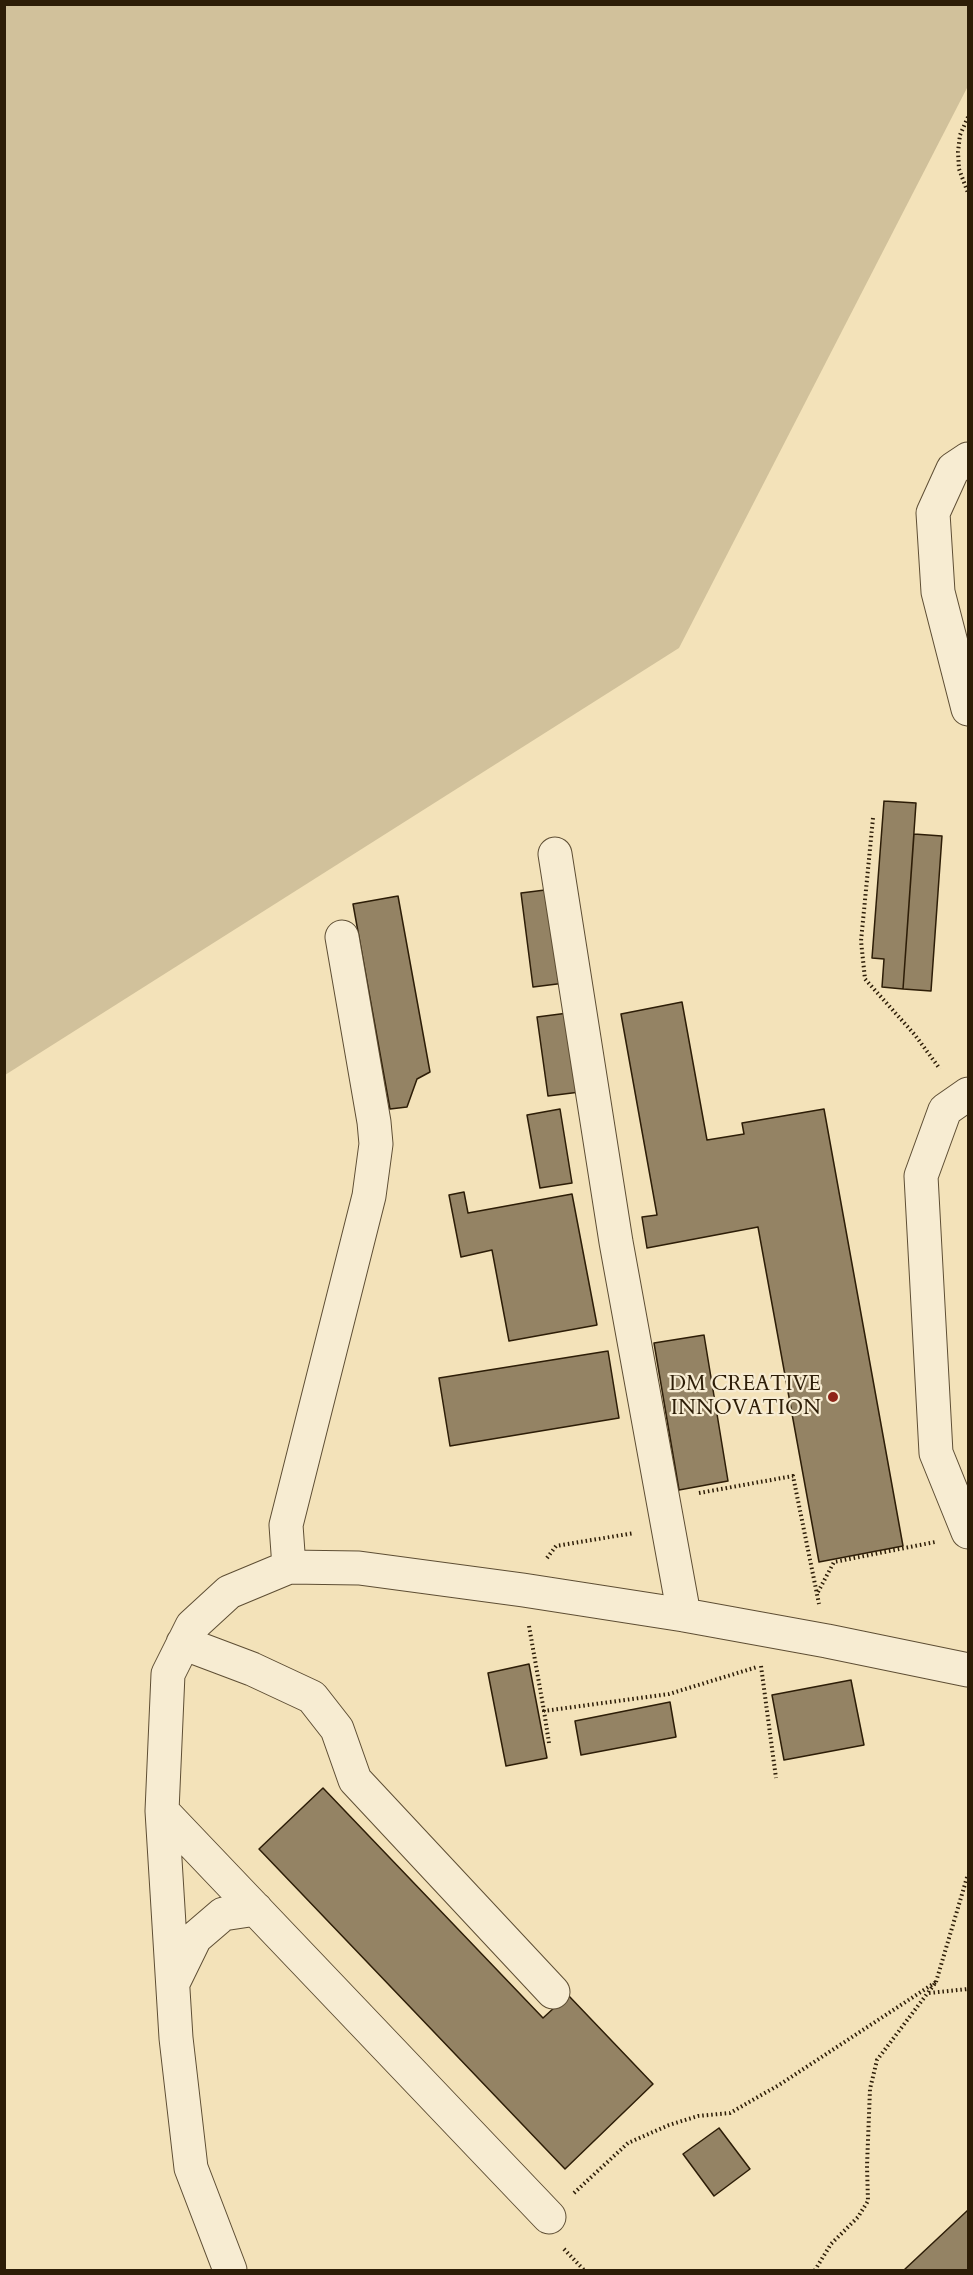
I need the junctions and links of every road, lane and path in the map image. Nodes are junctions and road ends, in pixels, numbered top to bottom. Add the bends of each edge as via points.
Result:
1 (969, 117) edge
2 (969, 193) edge
3 (969, 459) edge
4 (969, 709) edge
5 (873, 818) dead end
6 (555, 854) dead end
7 (342, 937) dead end
8 (966, 1096) edge
9 (668, 1527) junction
10 (957, 1536) edge
11 (289, 1567) junction
12 (523, 1590) junction
13 (817, 1593) dead end
14 (684, 1615) junction
15 (183, 1643) junction
16 (761, 1665) dead end
17 (969, 1670) edge
18 (544, 1711) dead end
19 (776, 1778) dead end
20 (162, 1811) junction
21 (969, 1874) edge
22 (256, 1909) junction
23 (936, 1982) junction
24 (173, 1983) junction
25 (969, 1989) edge
26 (553, 1992) dead end
27 (928, 1993) junction
28 (549, 2217) joint
29 (230, 2271) edge
30 (815, 2271) edge

1 - 2 path via 960,135 958,152 959,169
3 - 4 lane via 953,469 933,513 938,592
5 - 8 path via 861,941 865,979
6 - 9 lane via 616,1242
7 - 11 lane via 376,1144 369,1196 286,1525
8 - 10 lane via 945,1110 921,1176 936,1453
9 - 12 path via 556,1546
9 - 14 lane
10 - 13 path via 834,1562
11 - 12 lane via 360,1568
11 - 15 lane via 229,1592 192,1626
12 - 14 lane
12 - 18 path
14 - 17 lane
15 - 20 lane via 168,1674
15 - 26 lane via 312,1697 337,1729 355,1780
16 - 19 path
20 - 22 lane
20 - 24 lane
21 - 23 path
22 - 24 lane via 223,1914 195,1938
22 - 28 lane
23 - 27 path
23 - 28 path via 730,2113 698,2116 628,2143
24 - 29 lane via 191,2168
25 - 27 path
27 - 30 path via 877,2060 870,2089 868,2201 831,2244

